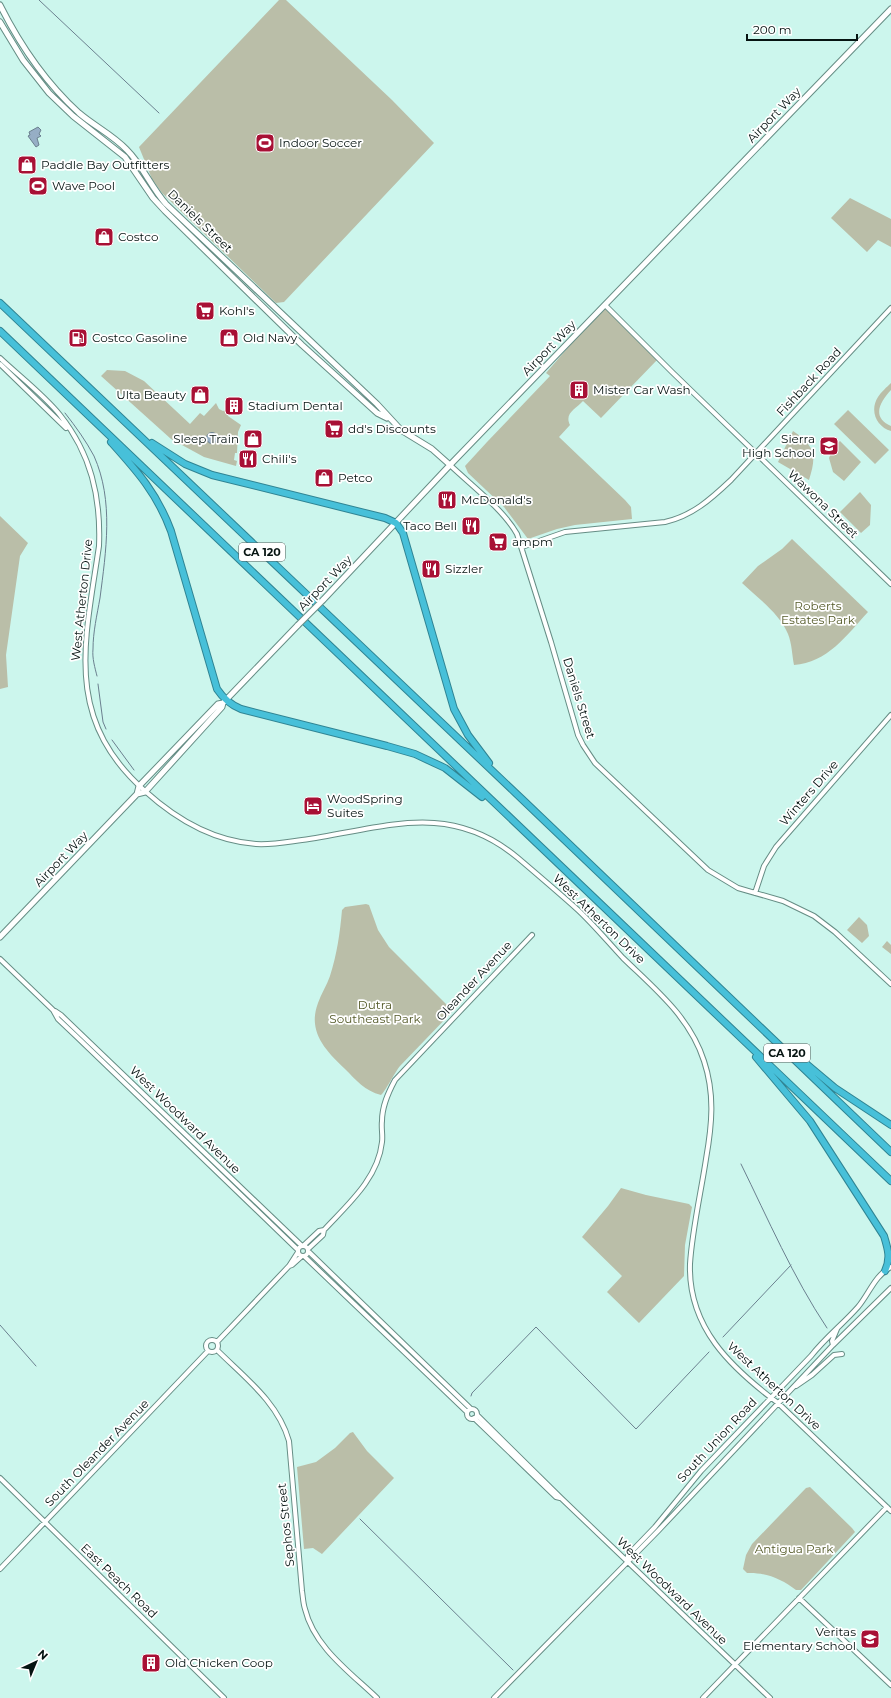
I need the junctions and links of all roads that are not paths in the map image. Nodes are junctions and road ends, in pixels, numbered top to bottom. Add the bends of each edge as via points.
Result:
1 (0, 5) edge
2 (891, 9) edge
3 (0, 22) edge
4 (0, 303) edge
5 (605, 304) junction
6 (891, 308) edge
7 (0, 331) edge
8 (0, 358) edge
9 (0, 364) edge
10 (122, 420) junction
11 (390, 420) junction
12 (95, 421) junction
13 (74, 436) junction
14 (756, 453) junction
15 (450, 465) junction
16 (396, 523) junction
17 (522, 547) junction
18 (891, 584) edge
19 (225, 701) junction
20 (891, 715) edge
21 (139, 786) junction
22 (145, 792) junction
23 (137, 794) junction
24 (524, 801) junction
25 (512, 820) junction
26 (755, 893) junction
27 (532, 935) dead end
28 (0, 937) edge
29 (684, 954) junction
30 (0, 959) edge
31 (891, 984) edge
32 (746, 1042) junction
33 (891, 1125) edge
34 (891, 1152) edge
35 (891, 1181) edge
36 (324, 1230) junction
37 (884, 1236) junction
38 (891, 1241) edge
39 (300, 1248) junction
40 (308, 1251) junction
41 (303, 1256) junction
42 (289, 1266) junction
43 (891, 1267) edge
44 (884, 1271) junction
45 (891, 1288) edge
46 (837, 1329) junction
47 (217, 1342) junction
48 (832, 1344) junction
49 (217, 1350) junction
50 (208, 1351) junction
51 (842, 1354) dead end
52 (792, 1388) junction
53 (771, 1397) junction
54 (778, 1403) junction
55 (469, 1410) junction
56 (476, 1417) junction
57 (0, 1478) edge
58 (887, 1507) junction
59 (891, 1511) edge
60 (44, 1522) junction
61 (627, 1561) junction
62 (0, 1569) edge
63 (799, 1598) junction
64 (735, 1664) junction
65 (891, 1685) edge
66 (224, 1698) edge
67 (377, 1698) edge
68 (494, 1698) edge
69 (703, 1698) edge
70 (770, 1698) edge

1 - 11 main road, Daniels Street via 30,57 56,90 79,113 127,149 166,204 377,404
2 - 5 main road, Airport Way
3 - 11 main road, Daniels Street via 29,69 60,104 88,130 125,157 165,211 302,345 378,413
4 - 10 highway, CA 120
5 - 14 street, Wawona Street
5 - 15 main road, Airport Way
6 - 14 street, Fishback Road
7 - 12 highway, CA 120
8 - 13 street, West Atherton Drive via 60,415
9 - 13 street, West Atherton Drive
10 - 16 highway via 167,454 193,468
10 - 24 highway, CA 120
11 - 15 main road, Daniels Street
12 - 19 highway via 151,489 165,515 218,689
12 - 25 highway, CA 120
13 - 21 street, West Atherton Drive via 94,478 99,510 99,546 86,636 86,682 91,711 104,743 122,769
14 - 17 street, Fishback Road via 712,499 697,510 675,520 565,532
14 - 18 street, Wawona Street
15 - 16 main road, Airport Way
15 - 17 street, Daniels Street via 510,523
16 - 19 main road, Airport Way, bridge
16 - 24 highway via 402,533 454,709 478,750
17 - 26 street, Daniels Street via 578,735 589,755 708,870 728,884
19 - 21 main road, Airport Way via 218,704
19 - 22 main road, Airport Way
19 - 25 highway via 241,709 387,746 435,762
20 - 26 street, Winters Drive via 776,847 764,866
21 - 22 street, West Atherton Drive
21 - 23 main road, Airport Way
22 - 23 main road
22 - 53 street, West Atherton Drive via 173,815 204,831 250,843 272,844 405,822 432,822 458,826 485,836 505,848 579,911 671,1004 687,1025 701,1052 710,1087 712,1113 691,1253 693,1298 700,1320 712,1341 762,1392
23 - 28 main road, Airport Way
24 - 29 highway, CA 120
25 - 32 highway, CA 120
26 - 31 street, Daniels Street via 783,901 823,922
27 - 36 street, Oleander Avenue via 395,1080 384,1104 382,1142 375,1167 353,1200
29 - 33 highway via 818,1074 857,1104
29 - 34 highway, CA 120
30 - 39 street, West Woodward Avenue via 77,1037
32 - 35 highway, CA 120
32 - 37 highway via 808,1118
36 - 39 street via 319,1231
36 - 40 street via 323,1235
37 - 38 highway
37 - 44 highway via 891,1255 890,1263
39 - 40 street
39 - 41 street
39 - 42 street
40 - 41 street
40 - 55 street
41 - 42 street
41 - 55 street
42 - 47 street
43 - 44 street, South Union Road
44 - 46 street, South Union Road via 859,1306
45 - 48 street, South Union Road
46 - 48 street
46 - 53 street, South Union Road via 823,1340
47 - 49 street
47 - 50 street via 208,1342
48 - 52 street, South Union Road
49 - 50 street via 212,1353
49 - 67 street, Sephos Street via 273,1406 286,1430 302,1591 311,1626 329,1652
50 - 60 street, South Oleander Avenue
51 - 52 street via 834,1355 807,1380
52 - 54 street, South Union Road
53 - 54 street, West Atherton Drive
53 - 61 street, South Union Road via 689,1484 655,1528 628,1555
54 - 58 street, West Atherton Drive
54 - 61 street, South Union Road
55 - 56 street via 476,1410
55 - 56 street via 468,1417
56 - 61 street, West Woodward Avenue
57 - 60 street, East Peach Road
58 - 59 street, West Atherton Drive
58 - 63 street
60 - 62 street, South Oleander Avenue
60 - 66 street, East Peach Road
61 - 64 street, West Woodward Avenue
61 - 68 street, South Union Road
63 - 64 street
63 - 65 street
64 - 69 street
64 - 70 street, West Woodward Avenue

